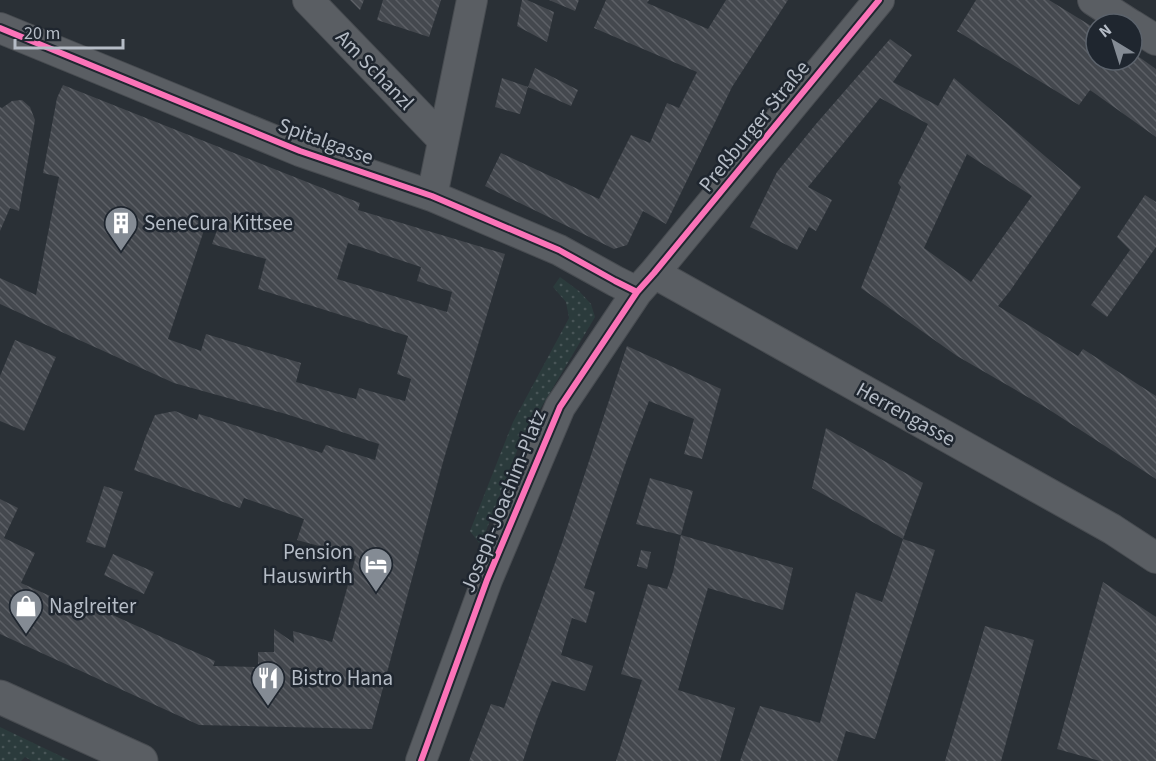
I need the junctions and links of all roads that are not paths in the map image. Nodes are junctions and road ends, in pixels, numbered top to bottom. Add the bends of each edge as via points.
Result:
1 (308, 0) edge
2 (472, 0) edge
3 (879, 0) edge
4 (1093, 0) edge
5 (1111, 12) edge
6 (0, 28) edge
7 (443, 140) junction
8 (432, 196) junction
9 (646, 282) junction
10 (1156, 558) edge
11 (0, 698) edge
12 (141, 761) edge
13 (421, 761) edge

1 - 7 street, Am Schanzl
2 - 7 street
3 - 9 street, Preßburger Straße
4 - 5 street
6 - 8 street, Spitalgasse via 300,151
7 - 8 street
8 - 9 street, Spitalgasse via 559,250 615,281
9 - 10 street, Herrengasse via 1112,529
9 - 13 street, Joseph-Joachim-Platz via 560,407 487,580
11 - 12 street

